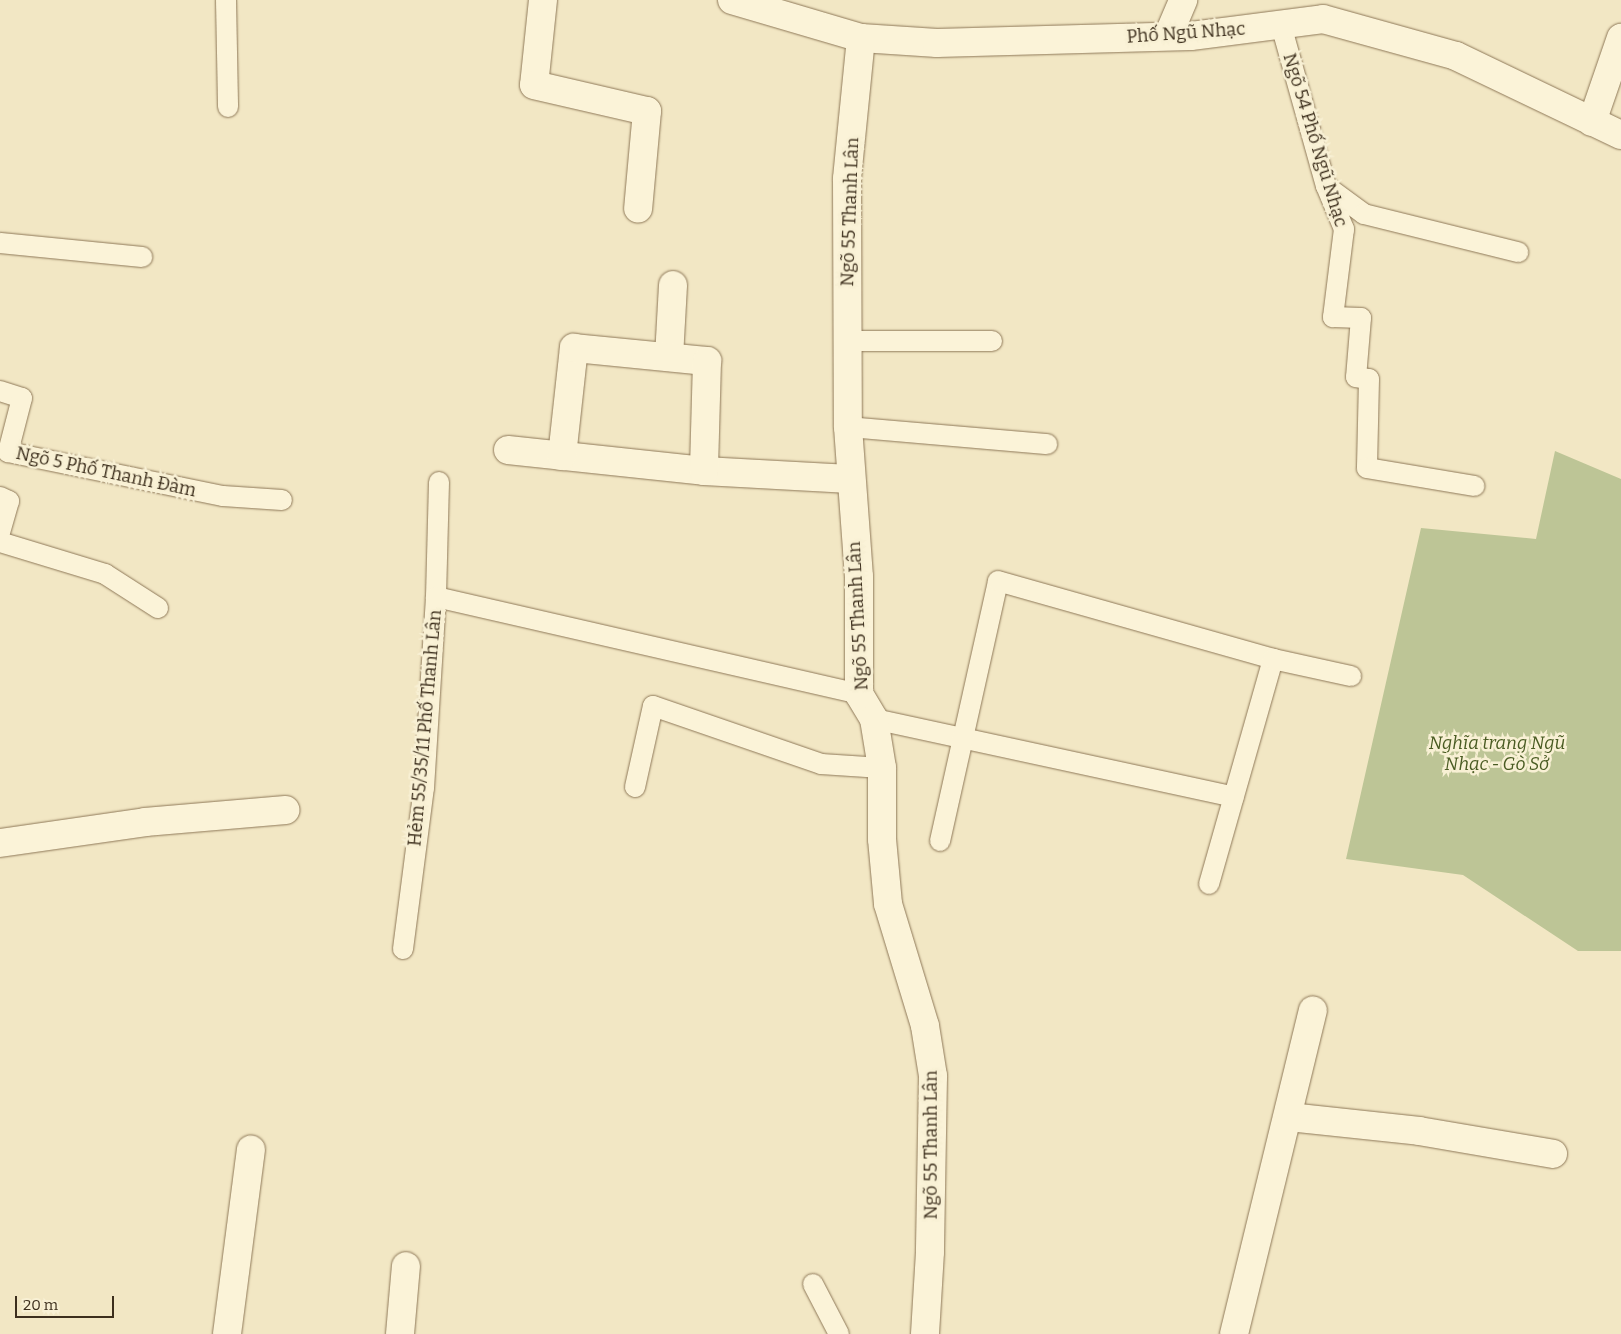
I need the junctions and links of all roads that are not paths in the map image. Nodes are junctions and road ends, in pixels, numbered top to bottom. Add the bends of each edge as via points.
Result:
1 (226, 0) edge
2 (544, 0) edge
3 (732, 0) edge
4 (1183, 0) edge
5 (1308, 11) edge
6 (1281, 25) junction
7 (1168, 36) junction
8 (861, 38) junction
9 (1621, 38) edge
10 (228, 106) dead end
11 (1592, 122) junction
12 (1621, 135) edge
13 (1326, 186) junction
14 (638, 209) dead end
15 (0, 243) edge
16 (1518, 252) dead end
17 (142, 257) dead end
18 (673, 285) dead end
19 (848, 341) junction
20 (992, 341) dead end
21 (669, 357) junction
22 (0, 391) edge
23 (848, 427) junction
24 (1047, 444) dead end
25 (508, 450) dead end
26 (562, 456) junction
27 (704, 471) junction
28 (850, 479) junction
29 (439, 482) dead end
30 (1474, 486) dead end
31 (0, 497) edge
32 (282, 500) dead end
33 (0, 533) edge
34 (0, 542) edge
35 (436, 597) junction
36 (158, 608) dead end
37 (1273, 659) junction
38 (1351, 676) dead end
39 (859, 694) junction
40 (874, 719) junction
41 (961, 740) junction
42 (882, 768) junction
43 (635, 787) dead end
44 (1234, 798) junction
45 (285, 810) dead end
46 (5, 842) edge
47 (940, 842) dead end
48 (1209, 884) dead end
49 (403, 948) dead end
50 (1314, 1011) dead end
51 (1289, 1117) junction
52 (251, 1150) dead end
53 (1554, 1154) dead end
54 (406, 1266) dead end
55 (813, 1284) dead end
56 (227, 1334) edge
57 (400, 1334) edge
58 (839, 1334) edge
59 (925, 1334) edge
60 (1234, 1334) edge

1 - 10 lane
2 - 14 street via 534,85 647,110
3 - 8 street, Phố Ngũ Nhạc
4 - 7 street
5 - 6 street, Phố Ngũ Nhạc
5 - 11 street, Phố Ngũ Nhạc via 1323,19 1456,56
6 - 7 street, Phố Ngũ Nhạc
6 - 13 lane, Ngõ 54 Phố Ngũ Nhạc
7 - 8 street, Phố Ngũ Nhạc via 936,43
8 - 19 street, Ngõ 55 Thanh Lân via 847,179
9 - 11 street
11 - 12 street, Phố Ngũ Nhạc
13 - 16 lane via 1364,214
13 - 30 lane, Ngõ 54 Phố Ngũ Nhạc via 1344,229 1333,318 1361,318 1356,377 1369,379 1367,468
15 - 17 lane
18 - 21 street
19 - 20 lane
19 - 23 street, Ngõ 55 Thanh Lân
21 - 26 street via 574,348
21 - 27 street via 707,361
22 - 32 lane, Ngõ 5 Phố Thanh Đàm via 22,398 8,452 223,496
23 - 24 lane
23 - 28 street, Ngõ 55 Thanh Lân
25 - 26 street
26 - 27 street
27 - 28 street
28 - 39 street, Ngõ 55 Thanh Lân via 859,577
29 - 35 lane, Hẻm 55/35/11 Phố Thanh Lân
31 - 33 lane via 9,501
34 - 36 lane via 105,574
35 - 39 lane
35 - 49 lane, Hẻm 55/35/11 Phố Thanh Lân via 424,788
37 - 38 lane
37 - 41 lane via 998,581
37 - 44 lane
39 - 40 street, Ngõ 55 Thanh Lân
40 - 41 lane
40 - 42 street, Ngõ 55 Thanh Lân
41 - 44 lane
41 - 47 lane
42 - 43 lane via 821,764 653,706
42 - 59 street, Ngõ 55 Thanh Lân via 882,839 888,904 925,1026 933,1076
44 - 48 lane
45 - 46 street via 144,822
50 - 51 street
51 - 53 street via 1419,1131
51 - 60 street
52 - 56 street
54 - 57 street
55 - 58 lane

